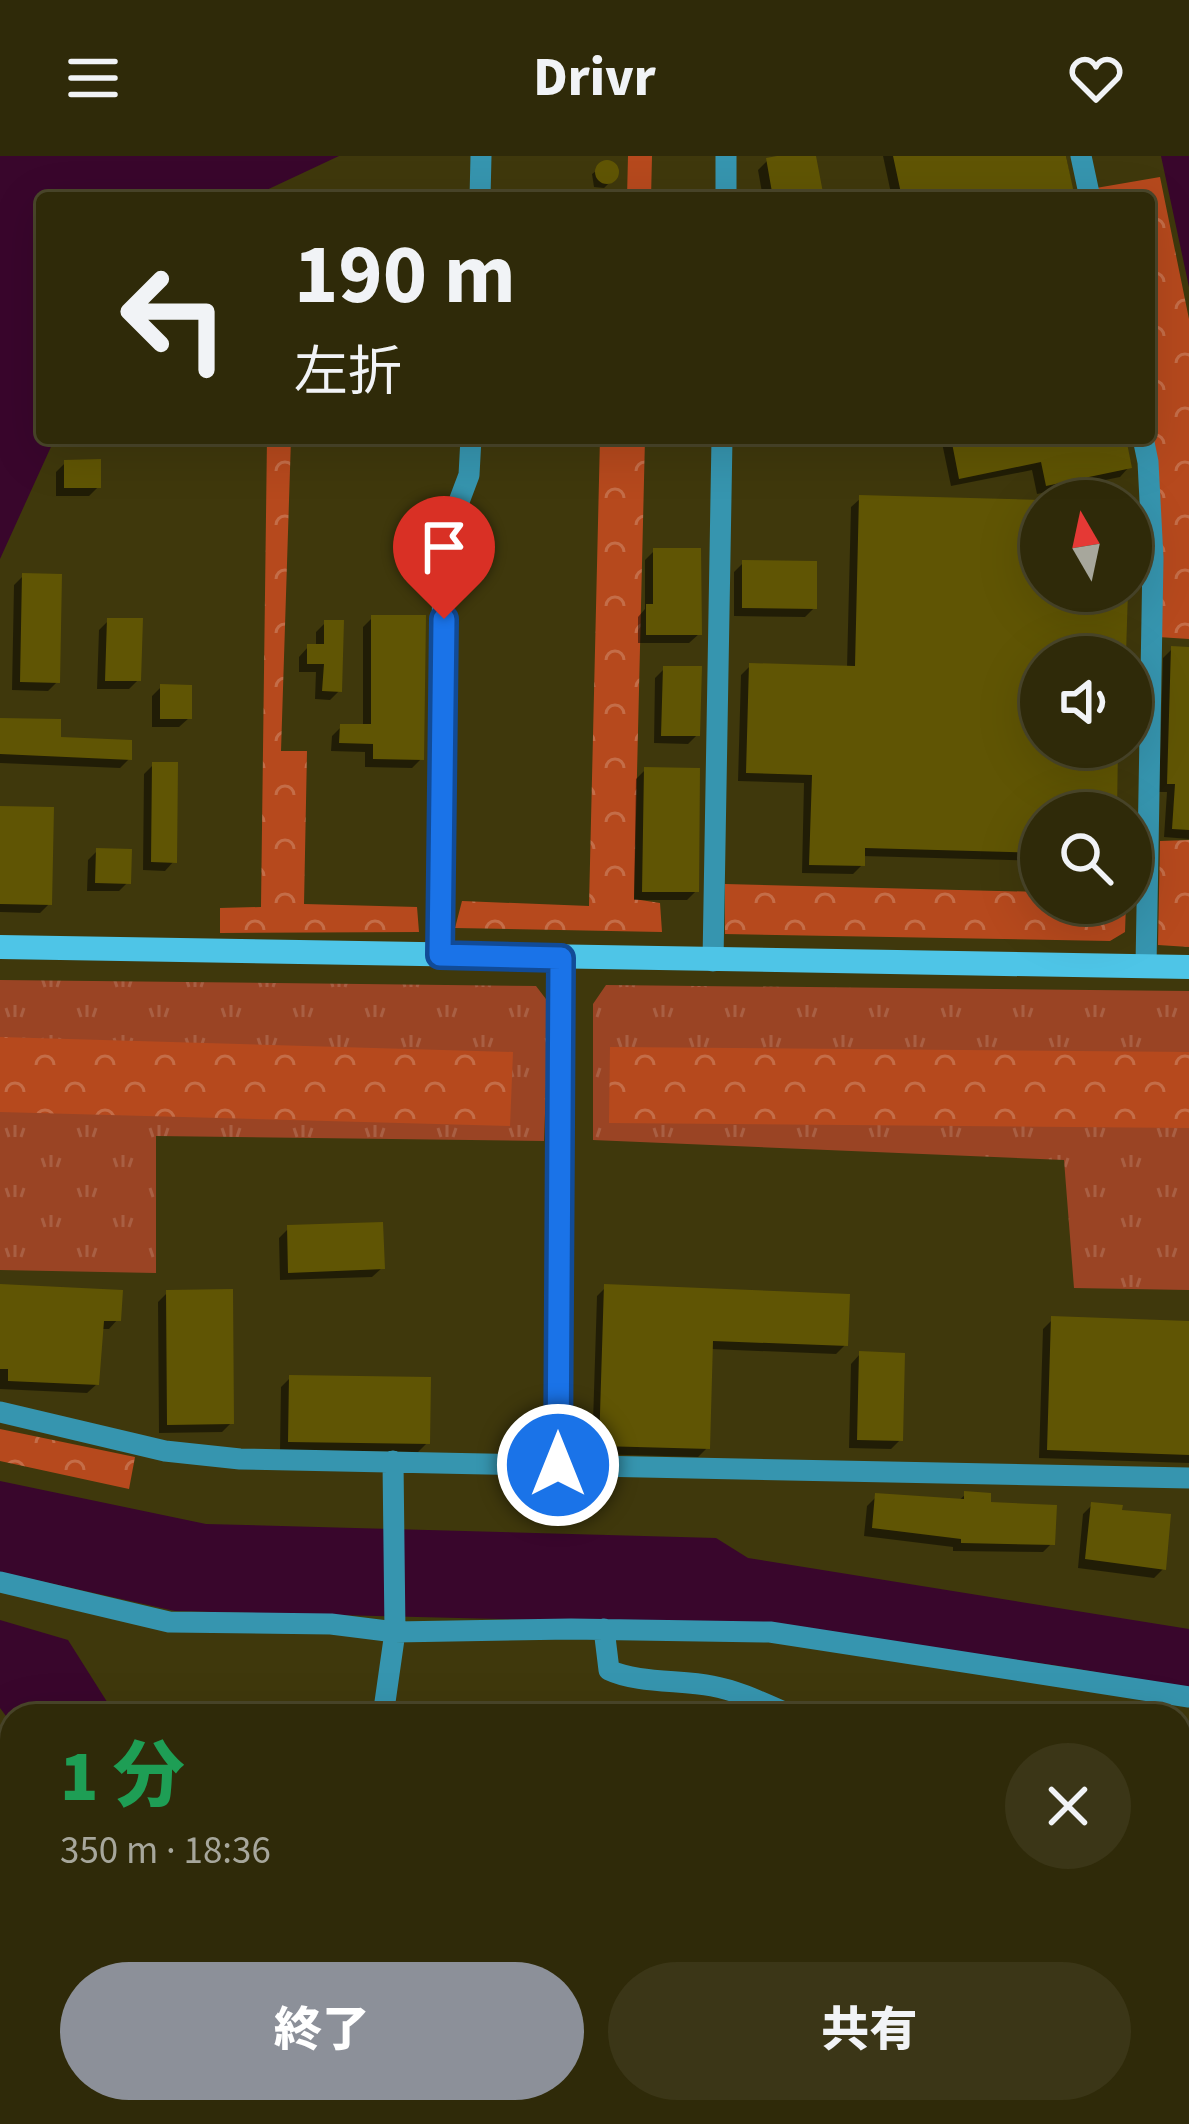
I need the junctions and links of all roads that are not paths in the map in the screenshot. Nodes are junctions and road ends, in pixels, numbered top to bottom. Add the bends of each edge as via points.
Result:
1 (482, 156) edge
2 (726, 156) edge
3 (1082, 156) edge
4 (480, 192) edge
5 (726, 192) edge
6 (1089, 192) edge
7 (471, 444) edge
8 (722, 444) edge
9 (1144, 444) edge
10 (0, 947) edge
11 (440, 955) junction
12 (561, 958) junction
13 (713, 961) junction
14 (1189, 967) edge
15 (1146, 968) junction
16 (0, 1412) edge
17 (393, 1462) junction
18 (558, 1465) junction
19 (1189, 1478) edge
20 (0, 1582) edge
21 (604, 1629) junction
22 (395, 1632) junction
23 (1189, 1697) edge
24 (385, 1704) edge
25 (763, 1704) edge

1 - 4 street
2 - 5 street
3 - 6 street
7 - 11 street via 469,475 443,544
8 - 13 street
9 - 15 street via 1153,558
10 - 11 street
11 - 12 street
12 - 13 street
12 - 18 street
13 - 15 street
14 - 15 street
16 - 17 street via 166,1451
17 - 18 street
17 - 22 street
18 - 19 street
20 - 22 street via 169,1622
21 - 22 street
21 - 23 street via 770,1632
21 - 25 street via 609,1670 625,1678 717,1686
22 - 24 street

